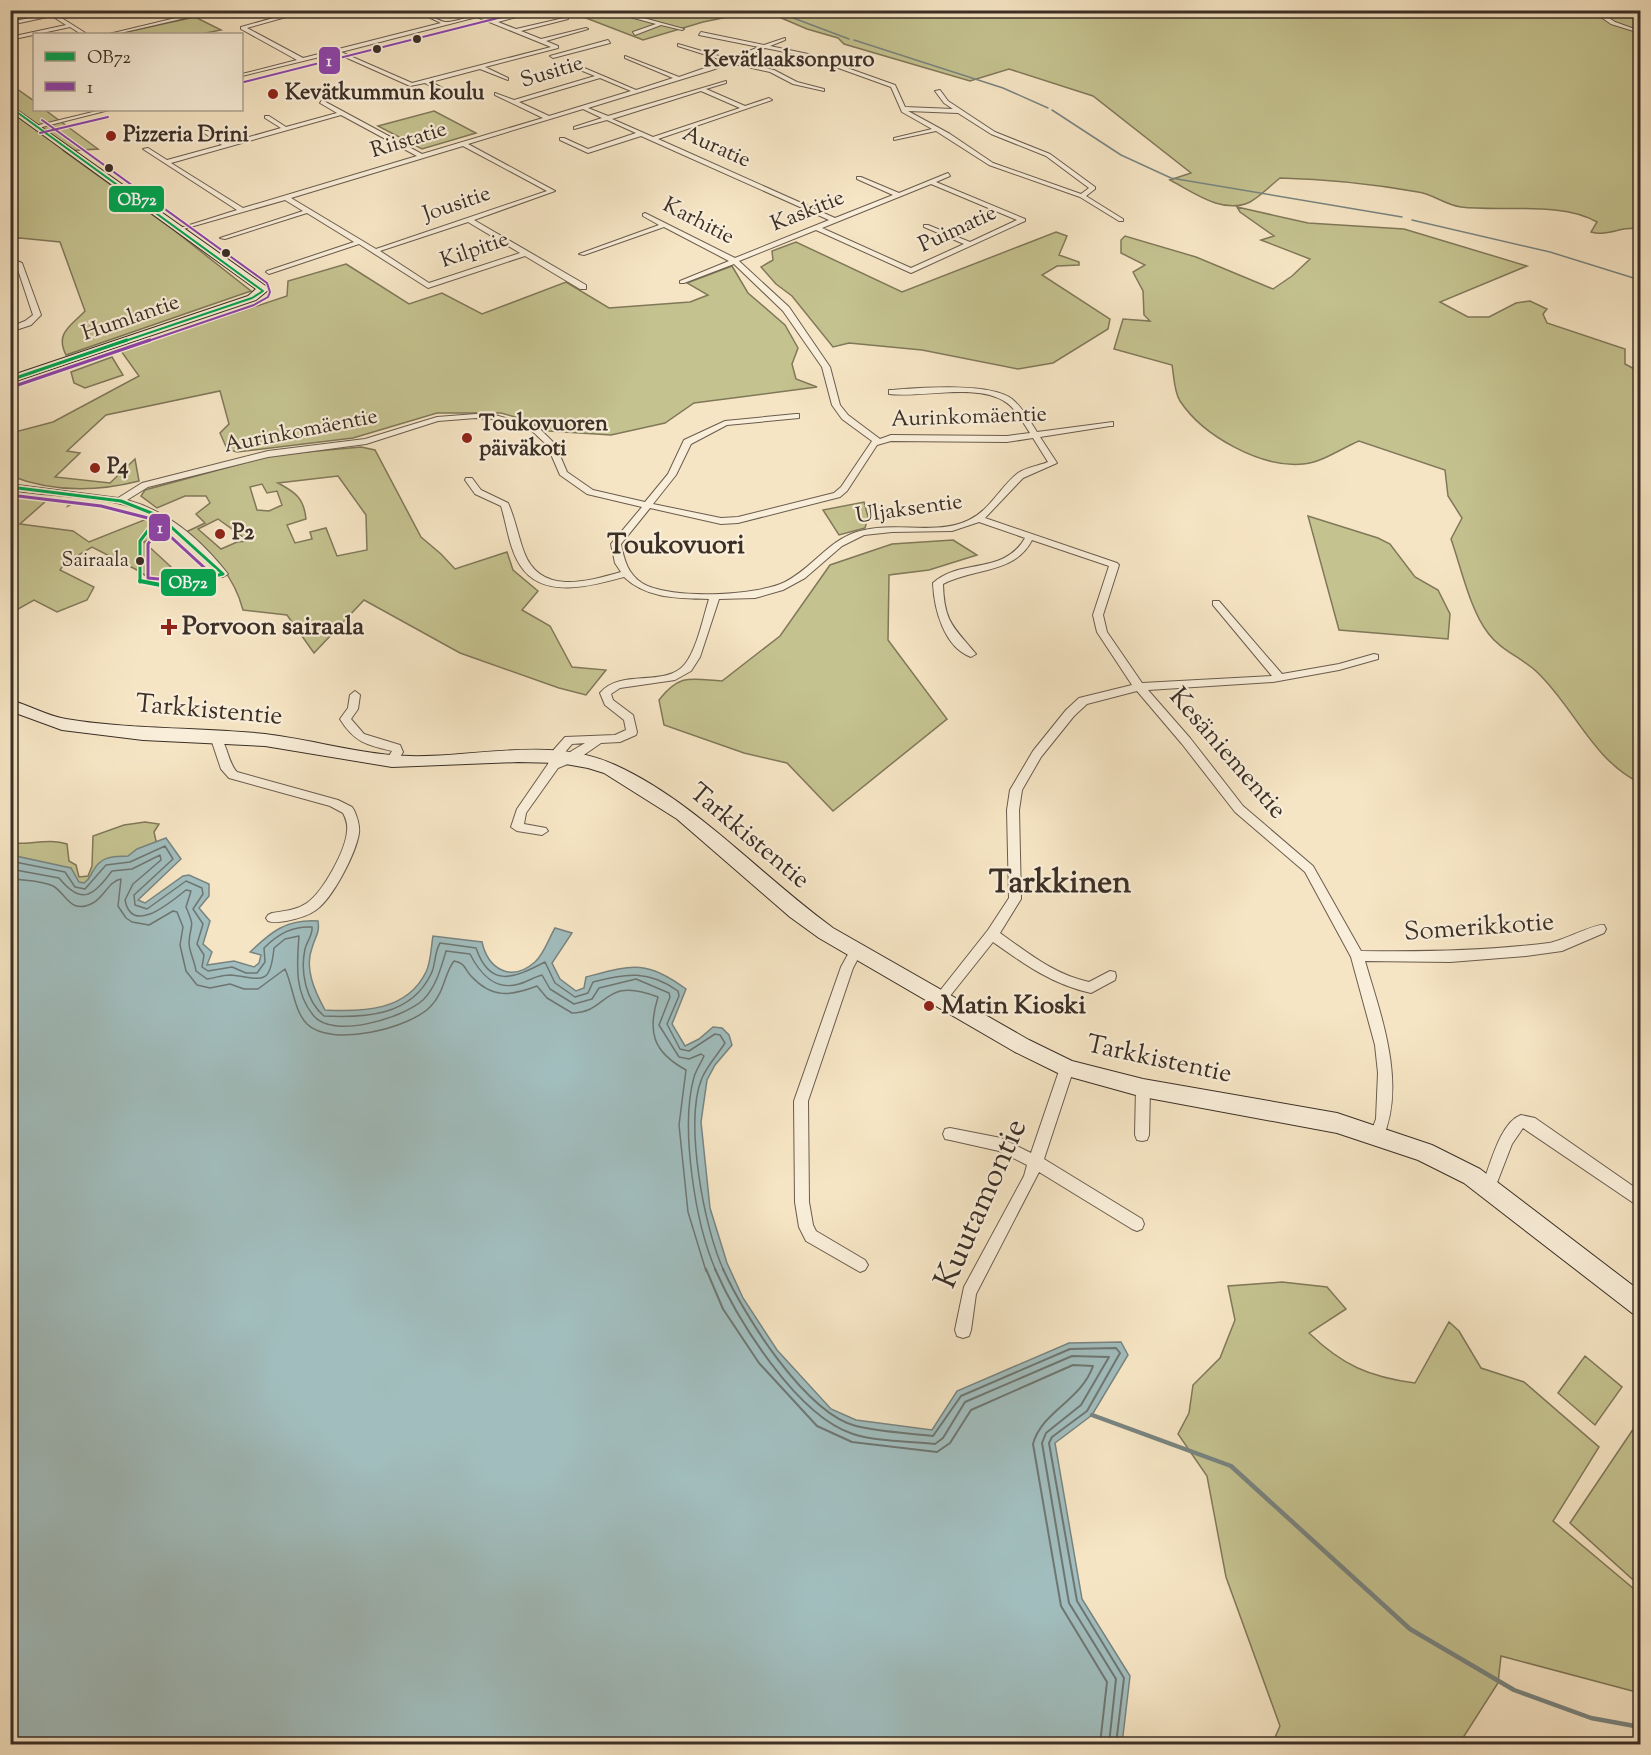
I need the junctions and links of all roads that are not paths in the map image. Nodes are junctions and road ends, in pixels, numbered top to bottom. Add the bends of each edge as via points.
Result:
1 (30, 10) edge
2 (45, 10) edge
3 (218, 10) edge
4 (309, 10) edge
5 (417, 10) edge
6 (471, 10) edge
7 (500, 10) edge
8 (541, 10) edge
9 (606, 10) edge
10 (1593, 10) edge
11 (633, 14) edge
12 (10, 15) edge
13 (52, 15) junction
14 (480, 15) junction
15 (566, 18) dead end
16 (494, 22) junction
17 (10, 24) edge
18 (446, 24) junction
19 (660, 24) junction
20 (70, 26) junction
21 (586, 29) dead end
22 (682, 29) dead end
23 (516, 31) junction
24 (1641, 32) edge
25 (38, 33) edge
26 (82, 33) edge
27 (116, 33) edge
28 (252, 33) junction
29 (635, 33) dead end
30 (33, 34) edge
31 (701, 34) dead end
32 (243, 35) edge
33 (10, 39) edge
34 (783, 39) dead end
35 (541, 41) junction
36 (608, 42) dead end
37 (680, 45) dead end
38 (556, 47) junction
39 (764, 47) junction
40 (336, 51) junction
41 (540, 51) junction
42 (569, 52) junction
43 (553, 56) junction
44 (627, 57) dead end
45 (302, 60) junction
46 (730, 62) junction
47 (568, 63) dead end
48 (480, 68) junction
49 (582, 69) dead end
50 (243, 75) edge
51 (600, 76) junction
52 (677, 78) junction
53 (506, 79) dead end
54 (427, 82) junction
55 (724, 82) dead end
56 (701, 89) junction
57 (822, 90) dead end
58 (635, 91) junction
59 (938, 92) dead end
60 (450, 94) dead end
61 (497, 94) dead end
62 (769, 100) dead end
63 (322, 102) dead end
64 (514, 102) junction
65 (10, 107) edge
66 (582, 107) junction
67 (745, 108) junction
68 (902, 109) junction
69 (90, 111) edge
70 (958, 111) junction
71 (342, 113) junction
72 (267, 117) dead end
73 (548, 118) junction
74 (606, 118) junction
75 (38, 126) junction
76 (576, 128) dead end
77 (286, 129) junction
78 (937, 129) junction
79 (206, 132) dead end
80 (640, 134) junction
81 (562, 139) dead end
82 (651, 139) junction
83 (896, 139) dead end
84 (462, 143) junction
85 (227, 146) junction
86 (146, 149) dead end
87 (421, 156) junction
88 (167, 162) junction
89 (948, 175) dead end
90 (859, 178) dead end
91 (931, 182) junction
92 (899, 195) junction
93 (1082, 196) junction
94 (286, 198) junction
95 (243, 211) junction
96 (308, 211) junction
97 (645, 215) dead end
98 (470, 220) junction
99 (836, 220) junction
100 (1121, 220) dead end
101 (664, 225) junction
102 (926, 226) dead end
103 (817, 228) junction
104 (182, 229) junction
105 (223, 238) dead end
106 (360, 242) junction
107 (970, 244) junction
108 (375, 251) junction
109 (526, 253) junction
110 (582, 254) dead end
111 (10, 260) edge
112 (735, 261) junction
113 (269, 272) dead end
114 (682, 282) dead end
115 (584, 287) dead end
116 (10, 330) edge
117 (10, 381) edge
118 (892, 392) dead end
119 (796, 416) dead end
120 (1110, 424) dead end
121 (1035, 436) junction
122 (878, 441) junction
123 (469, 480) dead end
124 (10, 487) edge
125 (118, 502) junction
126 (646, 506) junction
127 (978, 519) junction
128 (1029, 538) junction
129 (223, 574) dead end
130 (625, 574) junction
131 (715, 596) junction
132 (1216, 603) dead end
133 (971, 654) dead end
134 (1374, 657) dead end
135 (1280, 678) junction
136 (1139, 687) junction
137 (355, 694) dead end
138 (10, 705) edge
139 (215, 736) junction
140 (598, 740) junction
141 (560, 760) junction
142 (398, 761) junction
143 (542, 831) dead end
144 (272, 918) dead end
145 (1600, 929) dead end
146 (992, 934) junction
147 (856, 951) junction
148 (1357, 956) junction
149 (1110, 976) dead end
150 (941, 997) junction
151 (1067, 1068) junction
152 (1143, 1088) junction
153 (950, 1134) dead end
154 (1143, 1135) dead end
155 (1377, 1135) junction
156 (1034, 1161) junction
157 (1488, 1188) junction
158 (1641, 1199) edge
159 (1137, 1224) dead end
160 (860, 1265) dead end
161 (1641, 1305) edge
162 (963, 1330) dead end

1 - 12 street
2 - 13 street
3 - 27 street
4 - 28 street via 243,28
5 - 18 street
6 - 14 street
7 - 14 street
8 - 16 street
9 - 11 street via 623,18
10 - 24 street via 1613,23
11 - 19 street
13 - 17 street
13 - 20 street
14 - 16 street
14 - 18 street
15 - 23 street
16 - 23 street
18 - 40 street
19 - 22 street
19 - 29 street
20 - 25 street
20 - 26 street
21 - 35 street
23 - 35 street
28 - 32 street
28 - 45 street
30 - 33 street
31 - 39 street
34 - 39 street, Riistatie
35 - 38 street
36 - 42 street
37 - 46 street
38 - 41 street
38 - 42 street
39 - 46 street, Riistatie
39 - 68 street via 806,55 893,86
40 - 45 street
40 - 54 street via 406,85
41 - 43 street
41 - 48 street
42 - 43 street
43 - 47 street
44 - 52 street
45 - 50 street
46 - 52 street, Riistatie
46 - 57 street via 772,71 795,83
48 - 53 street
48 - 54 street
49 - 51 street, Susitie
51 - 58 street, Susitie
51 - 64 street, Susitie
52 - 58 street, Riistatie
54 - 60 street
55 - 56 street
56 - 67 street
56 - 74 street
58 - 66 street, Riistatie
59 - 70 street
61 - 64 street, Susitie
62 - 67 street
63 - 71 street
64 - 73 street, Susitie
65 - 75 street
66 - 73 street, Riistatie
66 - 74 street, Auratie
67 - 82 street
68 - 70 street
68 - 78 street
69 - 75 street
70 - 93 street via 998,137 1048,155 1072,170 1093,188
71 - 77 street
71 - 87 street
72 - 77 street
73 - 84 street, Riistatie
74 - 76 street
74 - 80 street, Auratie
75 - 104 street
77 - 85 street
78 - 83 street
78 - 93 street via 998,168
79 - 85 street
80 - 81 street via 588,151
80 - 82 street, Auratie
82 - 99 street, Auratie
84 - 87 street, Riistatie
84 - 98 street, Jousitie via 552,191
85 - 88 street
86 - 88 street
87 - 94 street, Riistatie
88 - 95 street
89 - 91 street, Kaskitie
90 - 92 street
91 - 92 street, Kaskitie
91 - 107 street, Puimatie via 1023,220
92 - 99 street, Kaskitie
93 - 100 street
94 - 95 street, Riistatie
94 - 96 street
95 - 104 street, Riistatie
96 - 105 street
96 - 106 street
97 - 101 street, Karhitie
98 - 108 street, Jousitie
98 - 109 street
99 - 103 street, Kaskitie
101 - 110 street
101 - 112 street, Karhitie
102 - 107 street
103 - 107 street, Puimatie via 911,271
103 - 112 street, Kaskitie
104 - 117 street, Humlantie via 262,291 252,298
106 - 108 street
106 - 113 street
108 - 109 street, Kilpitie via 428,286
109 - 115 street
111 - 116 street via 19,262 37,315
112 - 114 street, Kaskitie
112 - 122 street, Karhitie via 796,321 826,367 832,395 845,417
118 - 121 street, Uljaksentie via 993,393 1009,400
119 - 126 street via 725,423 687,442 672,475
120 - 121 street, Aurinkomäentie
121 - 122 street, Aurinkomäentie
121 - 127 street, Uljaksentie via 1053,463 1021,475
122 - 126 street, Aurinkomäentie via 844,489 825,499 721,521
123 - 130 street via 478,492 505,505 524,563 532,574 568,585
124 - 125 street
125 - 126 street, Aurinkomäentie via 145,485 258,457 366,441 437,419 476,416 495,417 535,429 551,444 563,473 577,485
125 - 129 street via 155,513
126 - 130 street via 616,544
127 - 128 street
127 - 131 street, Uljaksentie via 956,527 862,532 836,546 786,587 755,596
128 - 133 street via 1025,549 1014,559 962,571 938,583 947,628 953,639
128 - 136 street, Kesäniementie via 1114,565 1098,615 1102,632
130 - 131 street, Uljaksentie via 635,585 651,591
131 - 140 street via 692,663 671,678 610,688 605,697 629,718 633,729 625,737
132 - 135 street
134 - 135 street
135 - 136 street
136 - 146 street via 1083,701 1043,746 1020,781 1013,810 1015,900
136 - 148 street, Kesäniementie via 1239,809 1310,869
137 - 142 street via 353,709 345,719 350,729 357,736 396,748
138 - 139 street, Tarkkistentie via 62,724 143,734
139 - 142 street, Tarkkistentie
139 - 144 street via 233,775 334,804 348,810 353,823 353,837 315,904 301,913
140 - 141 street
140 - 141 street via 569,740
141 - 142 street, Tarkkistentie via 419,764
141 - 143 street via 521,812 517,827
141 - 147 street, Tarkkistentie via 627,780 683,814 798,912
145 - 148 street, Somerikkotie via 1562,946 1526,951 1450,957
146 - 149 street via 1070,985 1091,988
146 - 150 street
147 - 150 street, Tarkkistentie
147 - 160 street via 799,1107 806,1227 817,1242
148 - 155 street, Kesäniementie via 1382,1045 1383,1119
150 - 151 street, Tarkkistentie via 1005,1037
151 - 152 street, Tarkkistentie
151 - 156 street, Kuutamontie
152 - 154 street
152 - 155 street, Tarkkistentie via 1295,1113
153 - 156 street via 1001,1145
155 - 157 street, Tarkkistentie via 1448,1163
156 - 159 street
156 - 162 street, Kuutamontie via 1021,1197 969,1292
157 - 158 street via 1512,1128 1521,1121 1530,1123
157 - 161 street, Tarkkistentie

